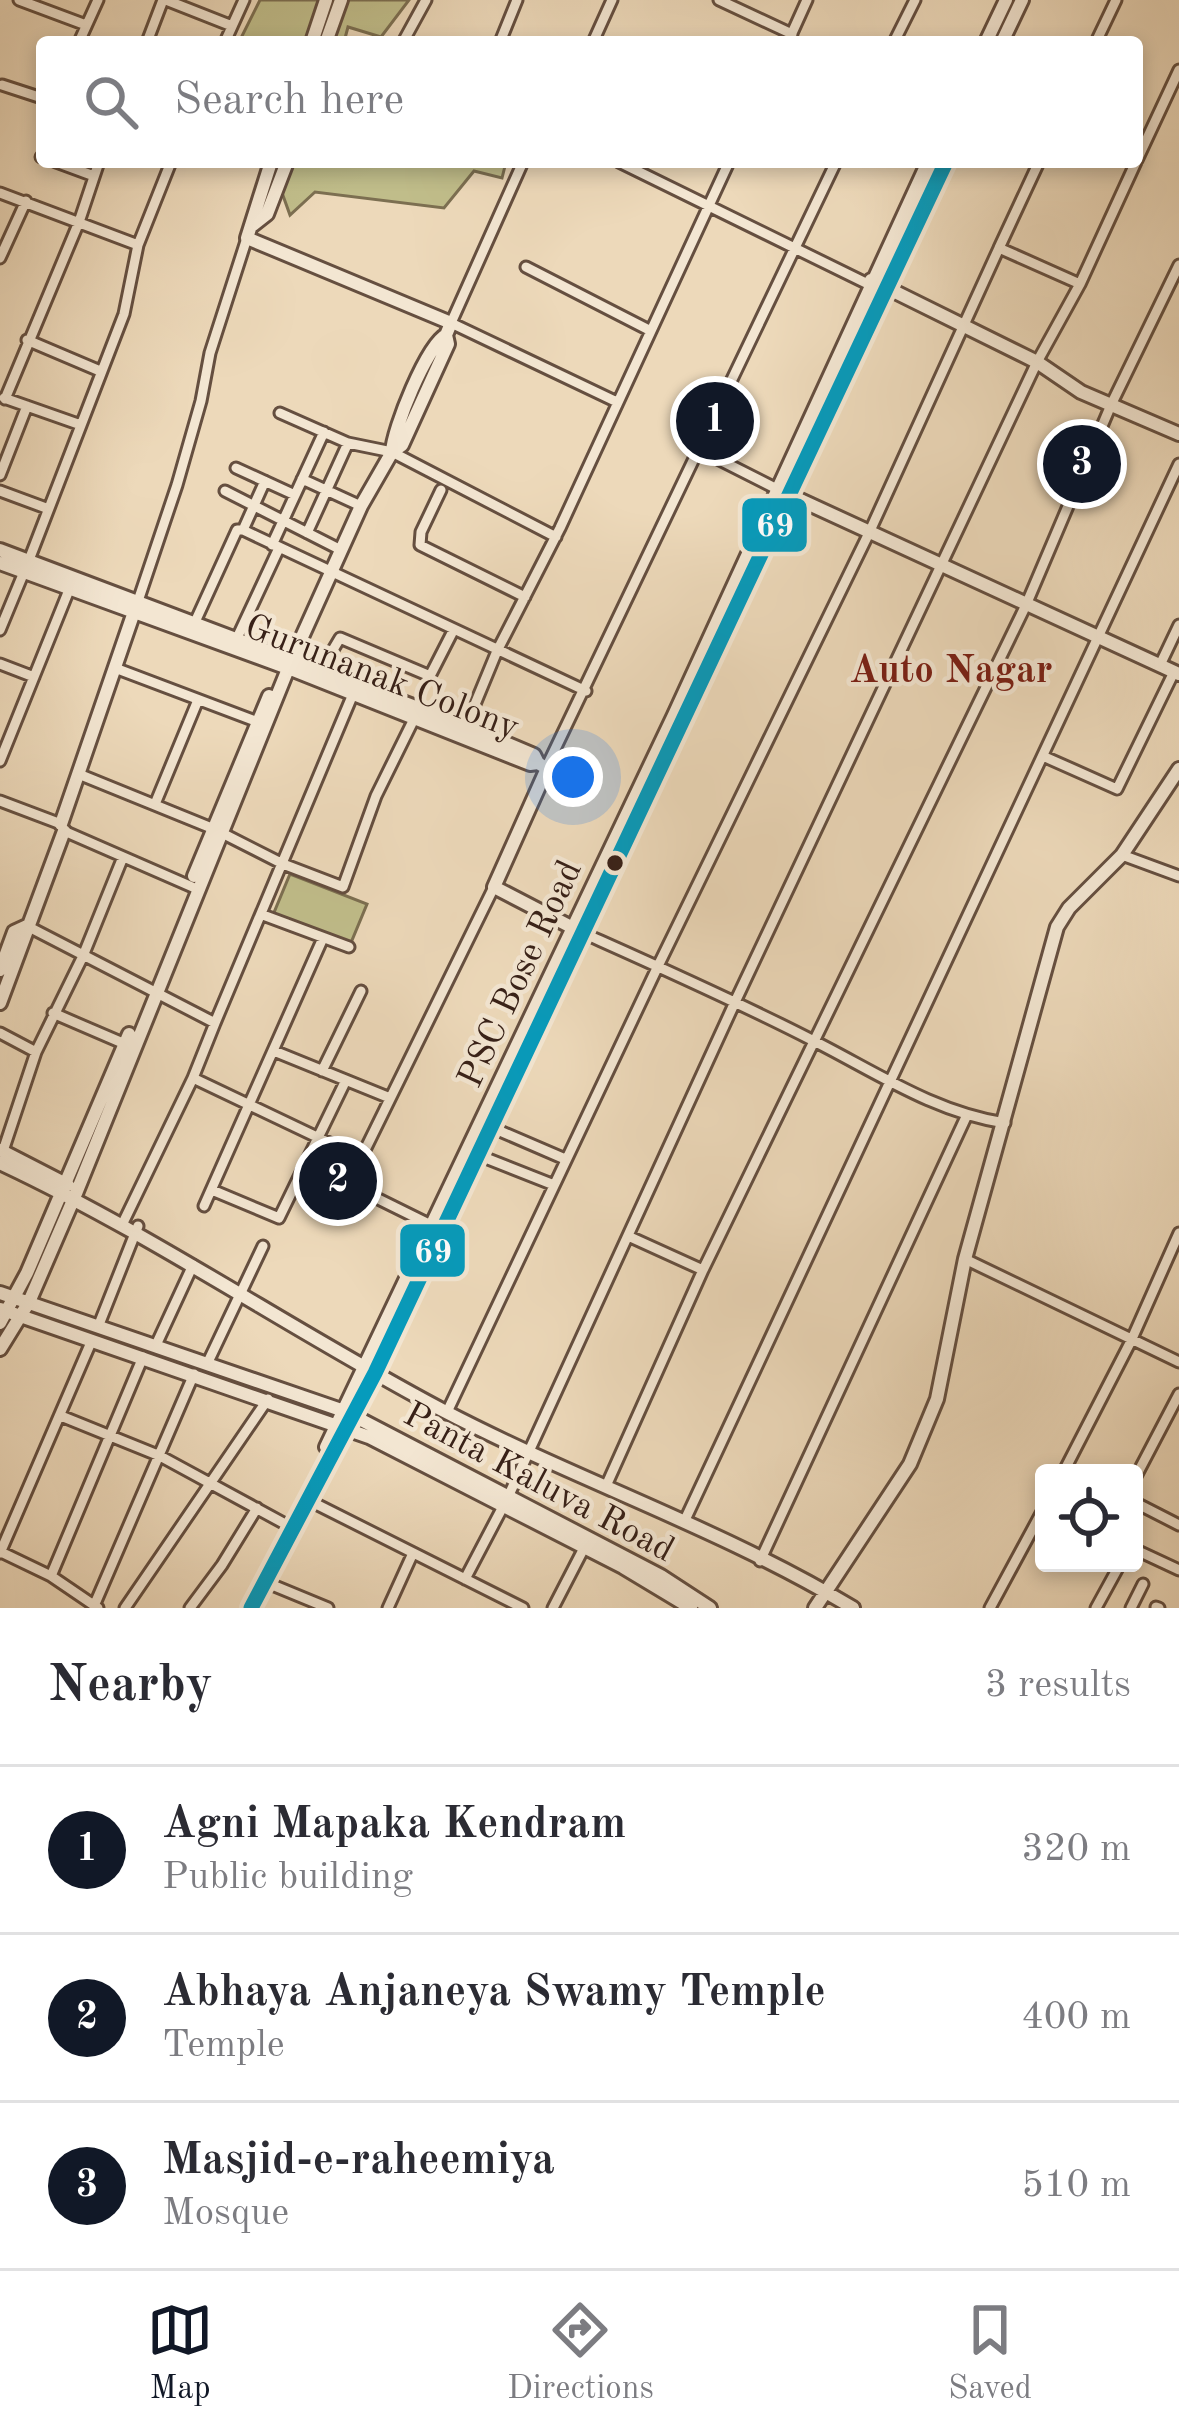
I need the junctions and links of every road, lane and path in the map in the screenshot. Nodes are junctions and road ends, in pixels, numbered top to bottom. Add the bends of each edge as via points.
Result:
1 (20, 0) edge
2 (98, 0) edge
3 (165, 0) edge
4 (244, 0) edge
5 (326, 0) edge
6 (341, 0) edge
7 (426, 0) edge
8 (517, 0) edge
9 (612, 0) edge
10 (719, 0) edge
11 (807, 0) edge
12 (914, 0) edge
13 (1006, 0) edge
14 (1022, 0) edge
15 (1116, 0) edge
16 (86, 26) junction
17 (232, 26) junction
18 (82, 36) edge
19 (150, 36) edge
20 (228, 36) edge
21 (324, 36) edge
22 (325, 36) edge
23 (406, 36) edge
24 (502, 36) edge
25 (596, 36) edge
26 (786, 36) edge
27 (791, 36) edge
28 (897, 36) edge
29 (989, 36) edge
30 (1005, 36) edge
31 (1099, 36) edge
32 (1179, 70) edge
33 (2, 85) edge
34 (36, 96) edge
35 (1143, 148) edge
36 (72, 168) edge
37 (97, 168) edge
38 (169, 168) edge
39 (269, 168) edge
40 (285, 168) edge
41 (520, 168) edge
42 (631, 168) edge
43 (726, 168) edge
44 (833, 168) edge
45 (925, 168) edge
46 (943, 168) edge
47 (1036, 168) edge
48 (1134, 168) edge
49 (94, 176) junction
50 (0, 193) edge
51 (26, 202) junction
52 (707, 205) junction
53 (79, 222) junction
54 (250, 232) junction
55 (137, 245) junction
56 (999, 248) junction
57 (794, 251) junction
58 (0, 258) edge
59 (1179, 266) edge
60 (526, 267) dead end
61 (870, 282) junction
62 (1080, 284) junction
63 (887, 286) junction
64 (964, 326) junction
65 (448, 329) junction
66 (649, 330) junction
67 (27, 340) junction
68 (1037, 362) junction
69 (100, 371) junction
70 (3, 398) edge
71 (617, 402) junction
72 (1111, 404) junction
73 (27, 406) junction
74 (280, 412) dead end
75 (79, 424) junction
76 (324, 432) junction
77 (1179, 434) edge
78 (348, 442) junction
79 (698, 448) junction
80 (392, 452) junction
81 (1179, 464) edge
82 (236, 467) dead end
83 (0, 475) edge
84 (302, 479) junction
85 (265, 481) junction
86 (327, 490) junction
87 (442, 490) dead end
88 (0, 491) edge
89 (225, 491) dead end
90 (785, 493) junction
91 (295, 495) junction
92 (254, 506) junction
93 (361, 506) junction
94 (46, 508) junction
95 (282, 520) junction
96 (243, 530) junction
97 (307, 533) junction
98 (869, 533) junction
99 (556, 537) junction
100 (275, 546) junction
101 (0, 550) edge
102 (341, 550) junction
103 (0, 563) edge
104 (30, 567) junction
105 (943, 567) junction
106 (330, 573) junction
107 (68, 590) junction
108 (525, 597) junction
109 (1026, 604) junction
110 (136, 606) junction
111 (195, 622) junction
112 (1179, 625) edge
113 (0, 630) edge
114 (453, 631) junction
115 (237, 638) junction
116 (1100, 638) junction
117 (497, 652) junction
118 (287, 662) junction
119 (0, 664) edge
120 (1160, 665) junction
121 (115, 668) junction
122 (321, 670) junction
123 (1177, 673) edge
124 (34, 677) junction
125 (586, 691) junction
126 (353, 694) junction
127 (198, 700) junction
128 (414, 719) junction
129 (258, 722) junction
130 (466, 726) junction
131 (1045, 757) junction
132 (0, 761) edge
133 (542, 765) junction
134 (1179, 769) edge
135 (81, 775) junction
136 (0, 801) edge
137 (155, 804) junction
138 (62, 828) junction
139 (218, 831) junction
140 (1122, 855) junction
141 (123, 857) junction
142 (283, 864) junction
143 (1179, 876) edge
144 (194, 887) junction
145 (494, 887) junction
146 (263, 914) junction
147 (27, 926) junction
148 (577, 930) junction
149 (323, 938) junction
150 (349, 947) dead end
151 (83, 956) junction
152 (658, 966) junction
153 (0, 970) edge
154 (153, 989) junction
155 (361, 991) dead end
156 (735, 1002) junction
157 (0, 1003) edge
158 (53, 1013) junction
159 (215, 1023) junction
160 (0, 1033) edge
161 (813, 1040) junction
162 (128, 1046) junction
163 (274, 1051) junction
164 (37, 1052) junction
165 (322, 1071) junction
166 (193, 1078) junction
167 (346, 1080) junction
168 (892, 1084) junction
169 (390, 1098) junction
170 (251, 1106) junction
171 (966, 1117) junction
172 (1005, 1123) junction
173 (486, 1125) junction
174 (317, 1138) junction
175 (1, 1154) edge
176 (478, 1155) junction
177 (361, 1158) junction
178 (565, 1159) junction
179 (554, 1185) junction
180 (212, 1190) junction
181 (69, 1191) junction
182 (204, 1205) dead end
183 (130, 1226) junction
184 (433, 1226) junction
185 (1179, 1233) edge
186 (628, 1236) junction
187 (263, 1246) dead end
188 (965, 1258) junction
189 (193, 1265) junction
190 (703, 1270) junction
191 (241, 1288) junction
192 (7, 1295) edge
193 (29, 1302) junction
194 (7, 1315) edge
195 (95, 1334) junction
196 (1131, 1341) junction
197 (156, 1345) junction
198 (0, 1349) edge
199 (143, 1357) junction
200 (208, 1362) junction
201 (1179, 1362) edge
202 (367, 1367) junction
203 (194, 1374) junction
204 (1179, 1394) edge
205 (268, 1399) junction
206 (447, 1412) junction
207 (61, 1416) junction
208 (345, 1419) junction
209 (110, 1434) junction
210 (528, 1452) junction
211 (160, 1456) junction
212 (1068, 1464) edge
213 (1142, 1464) edge
214 (214, 1482) junction
215 (606, 1486) junction
216 (306, 1499) junction
217 (506, 1501) junction
218 (1143, 1507) edge
219 (257, 1508) junction
220 (684, 1522) junction
221 (287, 1525) junction
222 (1035, 1525) edge
223 (1179, 1525) edge
224 (584, 1548) junction
225 (0, 1552) edge
226 (413, 1553) junction
227 (1143, 1553) edge
228 (760, 1561) junction
229 (1179, 1570) edge
230 (1116, 1572) edge
231 (51, 1576) junction
232 (466, 1579) junction
233 (265, 1582) junction
234 (1143, 1584) dead end
235 (828, 1593) junction
236 (95, 1607) edge
237 (686, 1607) edge
238 (125, 1608) edge
239 (190, 1608) edge
240 (247, 1608) edge
241 (328, 1608) edge
242 (388, 1608) edge
243 (523, 1608) edge
244 (553, 1608) edge
245 (710, 1608) edge
246 (815, 1608) edge
247 (853, 1608) edge
248 (990, 1608) edge
249 (1096, 1608) edge
250 (1131, 1608) edge

1 - 16 street
2 - 16 street
3 - 17 street
3 - 19 street
4 - 17 street
5 - 21 street
6 - 22 street
7 - 23 street
8 - 24 street
9 - 25 street
10 - 26 street
11 - 27 street
12 - 28 street
13 - 29 street
14 - 30 street
15 - 31 street
16 - 18 street
17 - 20 street
32 - 35 street
33 - 34 street
36 - 49 street
37 - 49 street
38 - 55 street
39 - 54 street
40 - 54 street via 267,214
41 - 65 street
42 - 52 street
43 - 52 street
44 - 57 street
45 - 61 street, PSC Bose Road
46 - 63 street, PSC Bose Road
47 - 56 street
48 - 62 street
49 - 53 street
50 - 51 street
51 - 53 street
51 - 58 street
52 - 57 street
52 - 66 street
53 - 55 street
53 - 67 street
54 - 65 street
54 - 110 street
55 - 69 street via 124,314
56 - 62 street
56 - 64 street
57 - 61 street
57 - 79 street
59 - 72 street
60 - 66 street
61 - 63 street
61 - 90 street, PSC Bose Road
62 - 68 street
63 - 64 street
63 - 90 street, PSC Bose Road
64 - 68 street
64 - 98 street
65 - 71 street
65 - 80 street via 435,377
66 - 71 street
67 - 69 street
67 - 70 street
68 - 72 street
68 - 105 street
69 - 75 street
70 - 73 street
71 - 99 street
72 - 77 street
72 - 109 street
73 - 75 street
73 - 83 street
74 - 76 street
75 - 94 street
76 - 78 street
76 - 84 street
78 - 80 street
78 - 86 street
79 - 90 street
79 - 125 street
80 - 93 street
80 - 99 street
81 - 116 street
82 - 85 street
84 - 86 street
84 - 91 street
85 - 91 street
85 - 92 street
86 - 93 street
86 - 97 street
87 - 108 street via 419,545
88 - 94 street
89 - 92 street
90 - 98 street
90 - 148 street, PSC Bose Road
91 - 95 street
92 - 95 street
92 - 96 street
93 - 102 street
94 - 104 street
95 - 97 street
95 - 100 street
96 - 100 street
96 - 111 street
97 - 102 street
98 - 105 street
98 - 152 street
99 - 108 street
100 - 106 street
100 - 115 street
101 - 104 street, Gurunanak Colony
102 - 106 street
103 - 104 street, Gurunanak Colony
104 - 107 street, Gurunanak Colony
104 - 110 street, Gurunanak Colony
104 - 113 street
105 - 109 street
105 - 156 street
106 - 114 street
106 - 118 street
107 - 110 street, Gurunanak Colony
107 - 124 street
108 - 117 street
109 - 116 street
109 - 161 street
110 - 111 street, Gurunanak Colony
110 - 118 street, Gurunanak Colony
110 - 121 street
111 - 115 street, Gurunanak Colony
112 - 120 street
114 - 117 street
114 - 122 street via 430,676 340,638
115 - 118 street, Gurunanak Colony
116 - 120 street
116 - 131 street
117 - 125 street
117 - 130 street
118 - 122 street, Gurunanak Colony
118 - 126 street, Gurunanak Colony
118 - 129 street
118 - 139 street
119 - 124 street
120 - 123 street
121 - 127 street
121 - 135 street
122 - 130 street, Gurunanak Colony
123 - 131 street via 1117,789
124 - 132 street
125 - 133 street
126 - 128 street, Gurunanak Colony
126 - 142 street
127 - 129 street
127 - 137 street
128 - 133 street, Gurunanak Colony
128 - 142 street via 343,887
129 - 139 street
130 - 133 street, Gurunanak Colony
131 - 168 street
133 - 145 street
134 - 140 street
135 - 137 street
135 - 138 street
136 - 138 street
137 - 139 street
138 - 141 street
138 - 147 street
139 - 142 street
139 - 144 street
140 - 143 street
140 - 172 street via 1057,927
141 - 144 street
141 - 151 street
142 - 146 street
144 - 154 street
145 - 148 street
145 - 169 street
146 - 149 street
146 - 159 street
147 - 151 street
147 - 153 street via 14,932
147 - 157 street
148 - 152 street
148 - 173 street, PSC Bose Road
149 - 150 street
149 - 163 street
151 - 154 street
151 - 158 street
152 - 156 street
152 - 178 street
154 - 159 street
154 - 162 street
155 - 165 street
156 - 161 street
156 - 186 street
158 - 162 street
158 - 164 street
159 - 166 street
160 - 164 street
161 - 168 street
161 - 190 street
162 - 181 street
163 - 165 street
163 - 170 street
164 - 175 street
165 - 167 street
166 - 170 street
166 - 183 street
167 - 169 street
167 - 174 street
168 - 171 street
168 - 220 street
169 - 177 street
170 - 174 street
170 - 180 street
171 - 172 street
171 - 228 street
172 - 188 street
173 - 176 street, PSC Bose Road
173 - 178 street
173 - 184 street, PSC Bose Road
174 - 177 street
174 - 180 street via 279,1218
175 - 181 street
176 - 179 street
176 - 202 street, PSC Bose Road
177 - 184 street via 350,1185
178 - 179 street
179 - 206 street
180 - 182 street
181 - 183 street
181 - 192 street
181 - 193 street
183 - 189 street
183 - 191 street
183 - 195 street
184 - 202 street, PSC Bose Road
185 - 196 street
186 - 190 street
186 - 210 street
187 - 191 street
188 - 196 street
188 - 235 street via 938,1399 910,1464
189 - 191 street
189 - 197 street
190 - 215 street
191 - 200 street
191 - 202 street
192 - 193 street, Panta Kaluva Road
192 - 194 street
193 - 194 street
193 - 195 street, Panta Kaluva Road
194 - 195 street, Panta Kaluva Road
194 - 198 street
195 - 197 street, Panta Kaluva Road
195 - 199 street, Panta Kaluva Road
195 - 207 street
196 - 201 street
196 - 212 street
197 - 200 street, Panta Kaluva Road
199 - 203 street, Panta Kaluva Road
199 - 209 street
200 - 208 street, Panta Kaluva Road
202 - 206 street
202 - 208 street, PSC Bose Road
203 - 205 street, Panta Kaluva Road
203 - 211 street
204 - 213 street
205 - 208 street, Panta Kaluva Road
205 - 214 street
206 - 210 street
207 - 209 street
207 - 225 street
208 - 216 street, PSC Bose Road
208 - 217 street, Panta Kaluva Road
208 - 221 street, PSC Bose Road
209 - 211 street
209 - 231 street
210 - 215 street
210 - 217 street
211 - 214 street
211 - 236 street
214 - 219 street
214 - 238 street
215 - 220 street
216 - 226 street
216 - 233 street, PSC Bose Road
217 - 224 street, Panta Kaluva Road
217 - 232 street
217 - 245 street, Panta Kaluva Road
218 - 223 street
219 - 221 street
219 - 239 street
220 - 228 street
221 - 240 street, PSC Bose Road
222 - 248 street
224 - 237 street, Panta Kaluva Road
224 - 244 street
225 - 231 street
226 - 232 street
226 - 242 street
227 - 229 street
228 - 235 street
230 - 249 street
231 - 236 street
232 - 243 street
233 - 240 street, PSC Bose Road
233 - 241 street
234 - 250 street
235 - 246 street
235 - 247 street

